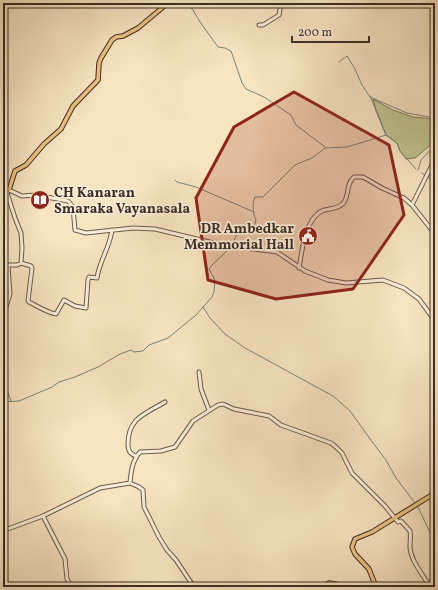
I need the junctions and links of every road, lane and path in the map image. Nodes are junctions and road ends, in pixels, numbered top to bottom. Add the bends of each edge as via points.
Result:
1 (168, 3) edge
2 (281, 3) edge
3 (259, 25) dead end
4 (435, 159) edge
5 (3, 188) edge
6 (9, 190) junction
7 (412, 205) junction
8 (112, 230) junction
9 (435, 234) edge
10 (21, 263) junction
11 (300, 268) junction
12 (3, 316) edge
13 (435, 321) edge
14 (199, 372) dead end
15 (165, 402) dead end
16 (209, 410) junction
17 (435, 446) edge
18 (136, 456) junction
19 (435, 459) edge
20 (130, 483) junction
21 (435, 493) edge
22 (43, 516) junction
23 (394, 518) junction
24 (5, 530) dead end
25 (72, 587) edge
26 (194, 587) edge
27 (324, 587) edge
28 (343, 587) edge
29 (376, 587) edge
30 (430, 587) edge

1 - 6 main road via 138,28 112,40 99,63 98,80 73,106 61,129 26,165 15,172
2 - 3 street via 279,15 263,26
4 - 7 street
5 - 6 main road
6 - 8 street via 22,196 68,201 73,207 75,230 86,233
6 - 10 street via 7,193 21,233
7 - 9 street
7 - 11 street via 404,198 363,177 354,177 350,181 344,203 322,211 311,222 304,239
8 - 10 street via 97,278 89,277 86,308 64,300 56,314 29,302 32,268
8 - 11 street via 156,229 222,245 277,252
10 - 12 street via 8,266 10,294
11 - 13 street via 328,280 346,283 383,280 404,288 419,299
14 - 16 street via 201,389
15 - 18 street via 138,418 130,427 129,451
16 - 18 street via 193,421 175,447 140,452
16 - 23 street via 223,404 234,409 269,416 281,425 331,443 342,453 352,473
17 - 19 main road
18 - 20 street
20 - 22 street via 100,488
20 - 26 street via 143,490 144,507 159,537
21 - 23 main road
22 - 24 street
22 - 25 street via 65,559 67,579
23 - 29 main road via 355,539 352,547 369,569
23 - 30 street via 398,522 401,521 410,531 412,555
27 - 28 main road via 329,583

